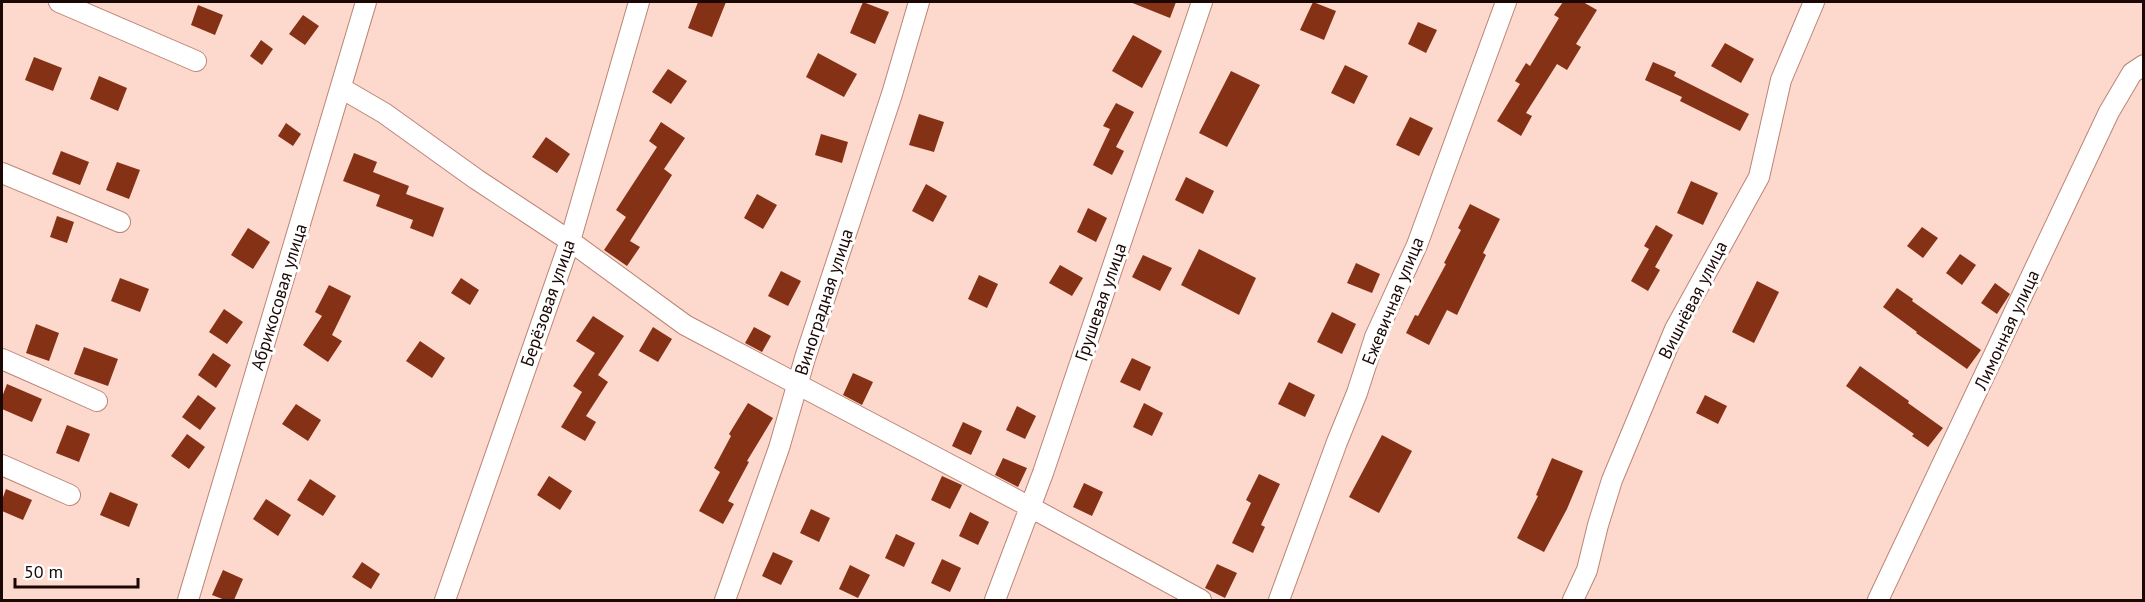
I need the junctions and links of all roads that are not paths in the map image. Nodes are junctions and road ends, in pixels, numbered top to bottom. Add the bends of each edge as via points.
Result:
1 (59, 2) edge
2 (366, 2) edge
3 (639, 2) edge
4 (919, 2) edge
5 (1202, 2) edge
6 (1506, 2) edge
7 (1814, 2) edge
8 (196, 60) dead end
9 (2144, 65) edge
10 (342, 88) junction
11 (2, 173) edge
12 (120, 222) dead end
13 (570, 242) junction
14 (2, 359) edge
15 (797, 384) junction
16 (97, 401) dead end
17 (2, 465) edge
18 (70, 495) dead end
19 (1030, 507) junction
20 (193, 598) edge
21 (445, 600) edge
22 (725, 600) edge
23 (995, 600) edge
24 (1202, 600) edge
25 (1279, 600) edge
26 (1573, 600) edge
27 (1878, 600) edge

1 - 8 street
2 - 10 street, Абрикосовая улица
3 - 13 street, Берёзовая улица
4 - 15 street, Виноградная улица
5 - 19 street, Грушевая улица
6 - 25 street, Ежевичная улица via 1417,245 1376,337
7 - 26 street, Вишнёвая улица via 1781,80 1759,177 1675,329 1612,480 1587,570
9 - 27 street, Лимонная улица via 2132,73 2109,112
10 - 13 street
10 - 20 street, Абрикосовая улица
11 - 12 street
13 - 15 street via 685,325
13 - 21 street, Берёзовая улица
14 - 16 street
15 - 19 street
15 - 22 street, Виноградная улица via 779,448
17 - 18 street
19 - 23 street, Грушевая улица
19 - 24 street

